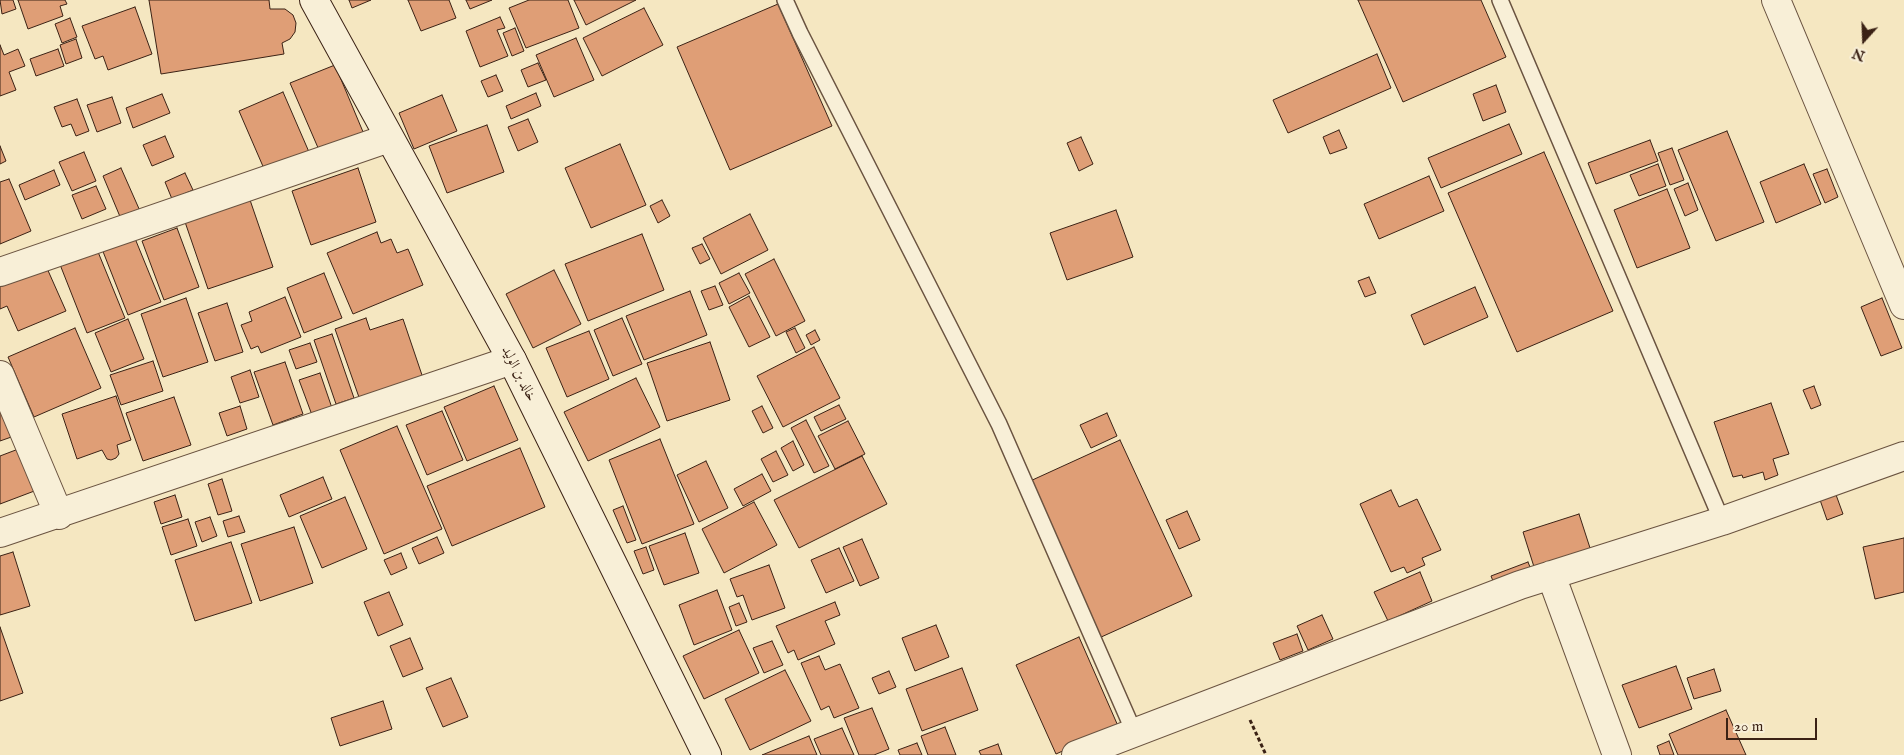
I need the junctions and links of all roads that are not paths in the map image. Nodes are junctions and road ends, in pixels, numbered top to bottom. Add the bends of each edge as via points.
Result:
1 (314, 0) edge
2 (785, 0) edge
3 (1500, 0) edge
4 (1776, 0) edge
5 (389, 138) junction
6 (0, 272) edge
7 (1904, 305) edge
8 (512, 360) junction
9 (0, 376) edge
10 (1902, 463) edge
11 (59, 514) junction
12 (1722, 521) junction
13 (0, 533) edge
14 (1551, 575) junction
15 (1134, 732) junction
16 (707, 755) edge
17 (1076, 755) edge
18 (1617, 755) edge

1 - 5 street, خالد بن الوليد
2 - 15 lane via 999,424
3 - 12 lane
4 - 7 street
5 - 6 street
5 - 8 street, خالد بن الوليد
8 - 11 street
8 - 16 street, خالد بن الوليد
9 - 11 street
10 - 12 street
11 - 13 street
12 - 14 street
14 - 15 street via 1520,584
14 - 18 street
15 - 17 street

